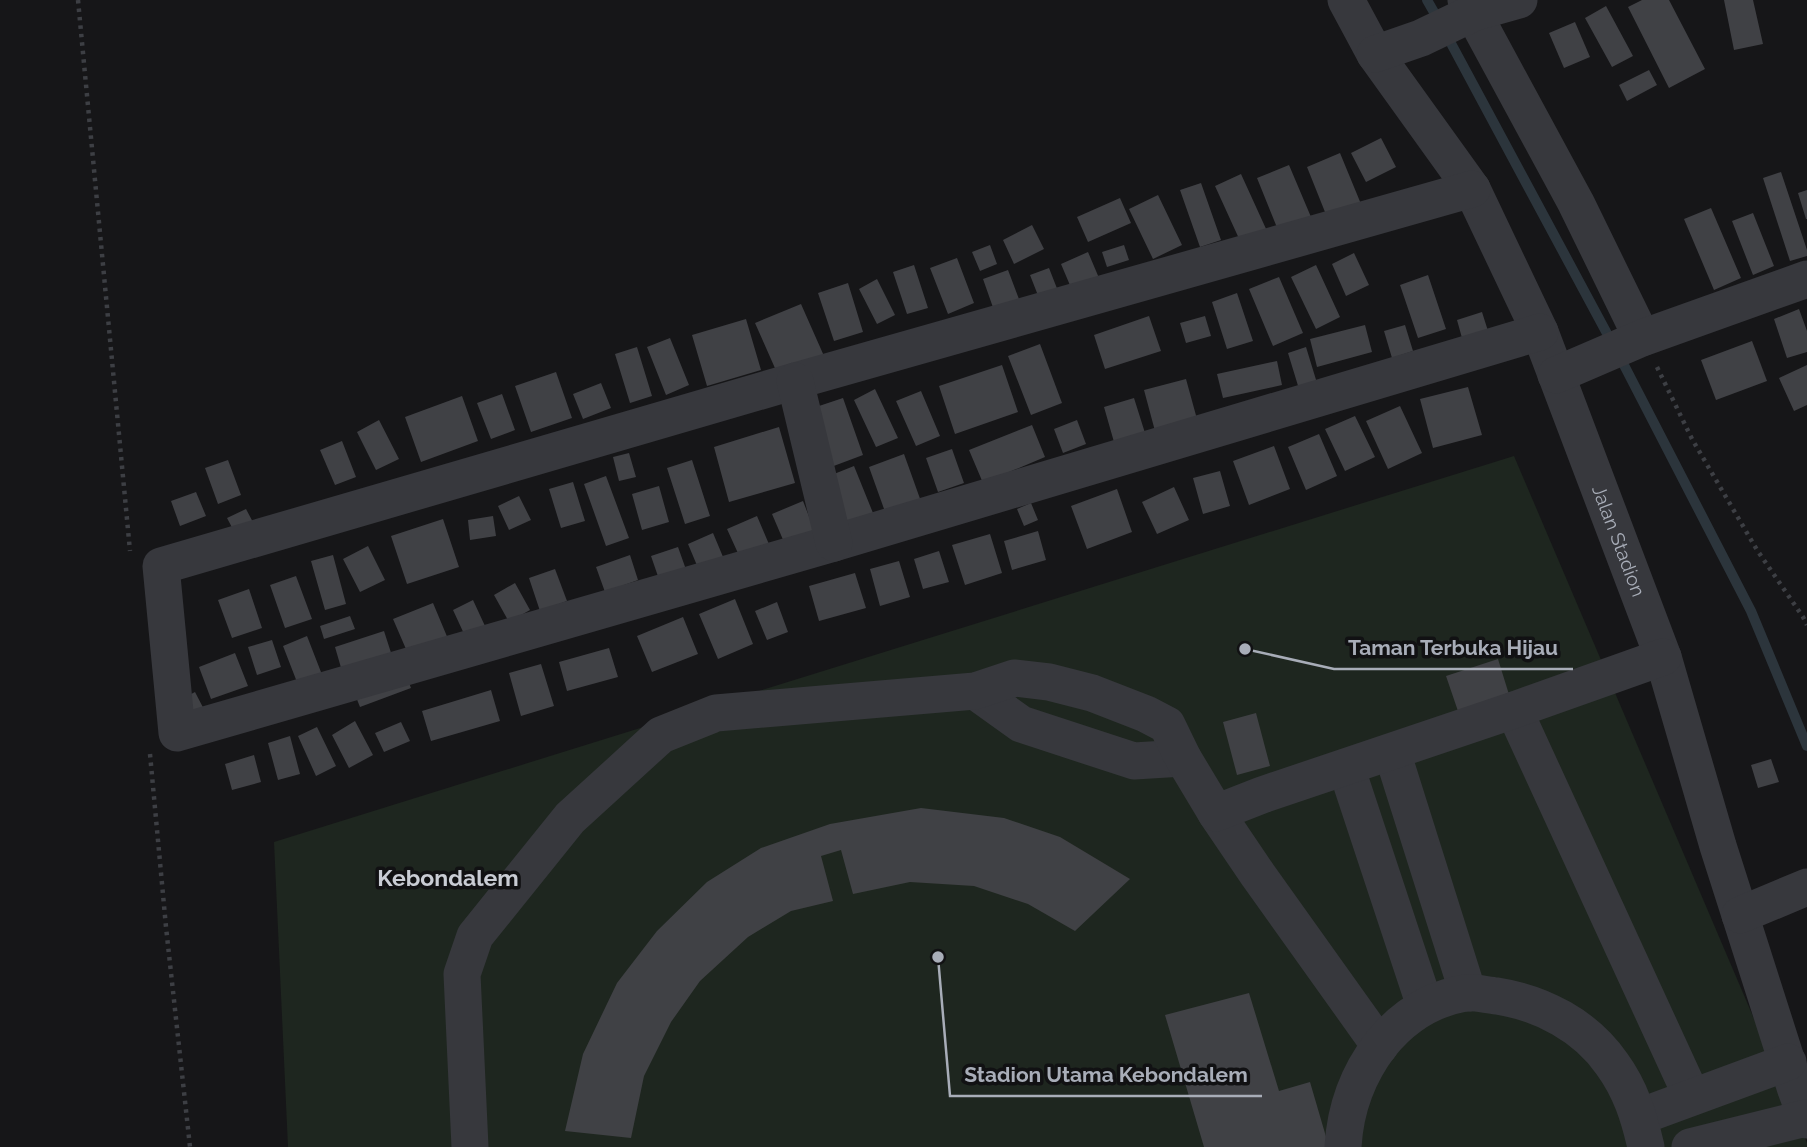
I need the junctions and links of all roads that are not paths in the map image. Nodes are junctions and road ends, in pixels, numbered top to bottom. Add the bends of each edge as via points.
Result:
1 (1346, 0) edge
2 (1519, 0) edge
3 (1468, 10) edge
4 (1375, 54) junction
5 (1472, 189) junction
6 (1807, 279) edge
7 (1540, 332) junction
8 (1637, 341) junction
9 (1556, 375) junction
10 (795, 381) junction
11 (834, 543) junction
12 (1663, 657) junction
13 (975, 691) junction
14 (1514, 710) junction
15 (1392, 752) junction
16 (1183, 758) junction
17 (1346, 767) junction
18 (1216, 813) junction
19 (1807, 887) edge
20 (1740, 915) junction
21 (1468, 993) junction
22 (1424, 1006) junction
23 (1380, 1045) junction
24 (1788, 1062) junction
25 (1692, 1097) junction
26 (1807, 1119) edge
27 (1643, 1132) edge
28 (470, 1147) edge
29 (1343, 1147) edge
30 (1692, 1147) edge

1 - 4 street, Jalan Stadion
2 - 3 street
3 - 4 street via 1421,38
3 - 8 street via 1576,203
4 - 5 street, Jalan Stadion
5 - 7 street, Jalan Stadion
5 - 10 street
6 - 8 street
7 - 9 street, Jalan Stadion
7 - 11 street
8 - 9 street
9 - 12 street, Jalan Stadion
10 - 11 street
10 - 11 street via 161,566 177,733
12 - 14 street
12 - 20 street, Jalan Stadion
13 - 16 street via 1021,724 1134,761
13 - 16 street via 1014,678 1092,693 1167,725
13 - 28 street via 716,713 661,735 570,818 475,936 462,974
14 - 15 street
14 - 25 street
15 - 17 street
15 - 21 street
16 - 18 street
17 - 18 street
17 - 22 street
18 - 23 street
19 - 20 street
20 - 24 street, Jalan Stadion
21 - 22 street
21 - 27 street via 1540,1007 1591,1040 1628,1089
22 - 23 street
23 - 29 street via 1357,1085
24 - 25 street
24 - 26 street, Jalan Stadion
25 - 27 street
26 - 30 street

